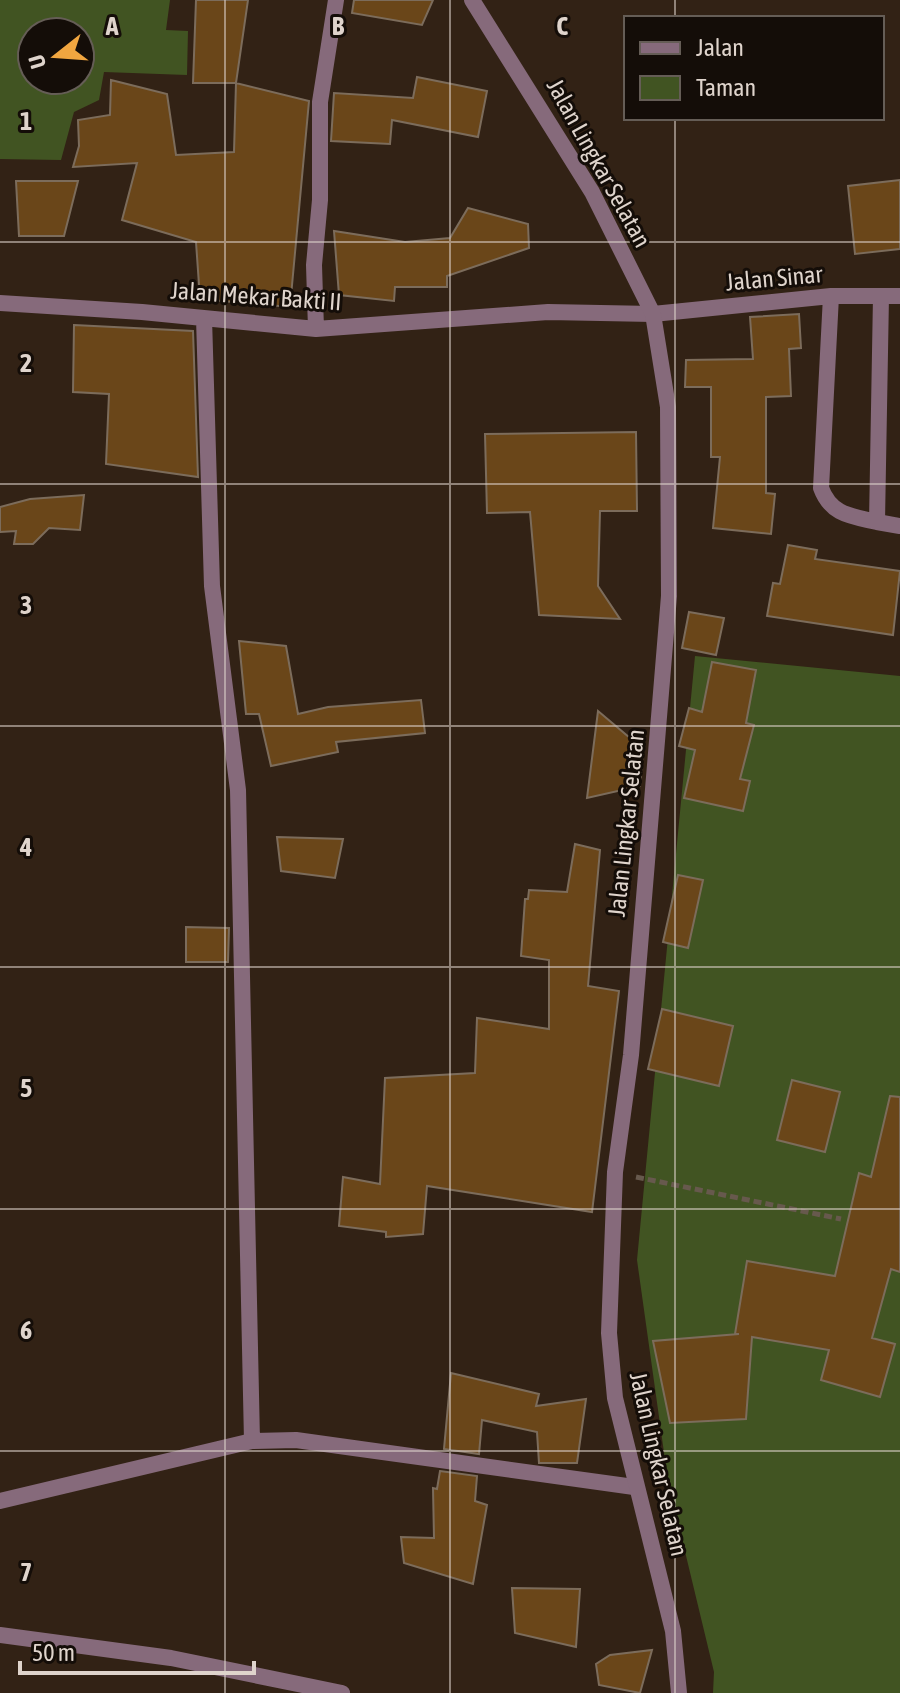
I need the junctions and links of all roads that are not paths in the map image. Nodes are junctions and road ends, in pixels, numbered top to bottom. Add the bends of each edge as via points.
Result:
1 (336, 0) edge
2 (472, 0) edge
3 (831, 296) junction
4 (881, 296) junction
5 (900, 296) edge
6 (0, 303) edge
7 (653, 314) junction
8 (204, 318) junction
9 (316, 329) junction
10 (877, 522) junction
11 (900, 526) edge
12 (252, 1441) junction
13 (634, 1487) junction
14 (0, 1501) edge
15 (0, 1635) edge
16 (342, 1693) edge
17 (679, 1693) edge

1 - 9 street via 320,102
2 - 7 street, Jalan Lingkar Selatan via 592,192
3 - 4 street, Jalan Sinar
3 - 7 street, Jalan Sinar
3 - 10 street via 821,488 826,503 840,514
4 - 5 street, Jalan Sinar
4 - 10 street
6 - 8 street, Jalan Mekar Bakti II
7 - 9 street, Jalan Mekar Bakti II via 548,312
7 - 13 street, Jalan Lingkar Selatan via 668,407 669,596 631,1055 615,1172 609,1333 615,1398
8 - 9 street, Jalan Mekar Bakti II
8 - 12 street via 212,586 238,790
10 - 11 street
12 - 13 street via 296,1440
12 - 14 street
13 - 17 street, Jalan Lingkar Selatan via 673,1631
15 - 16 street via 171,1658

